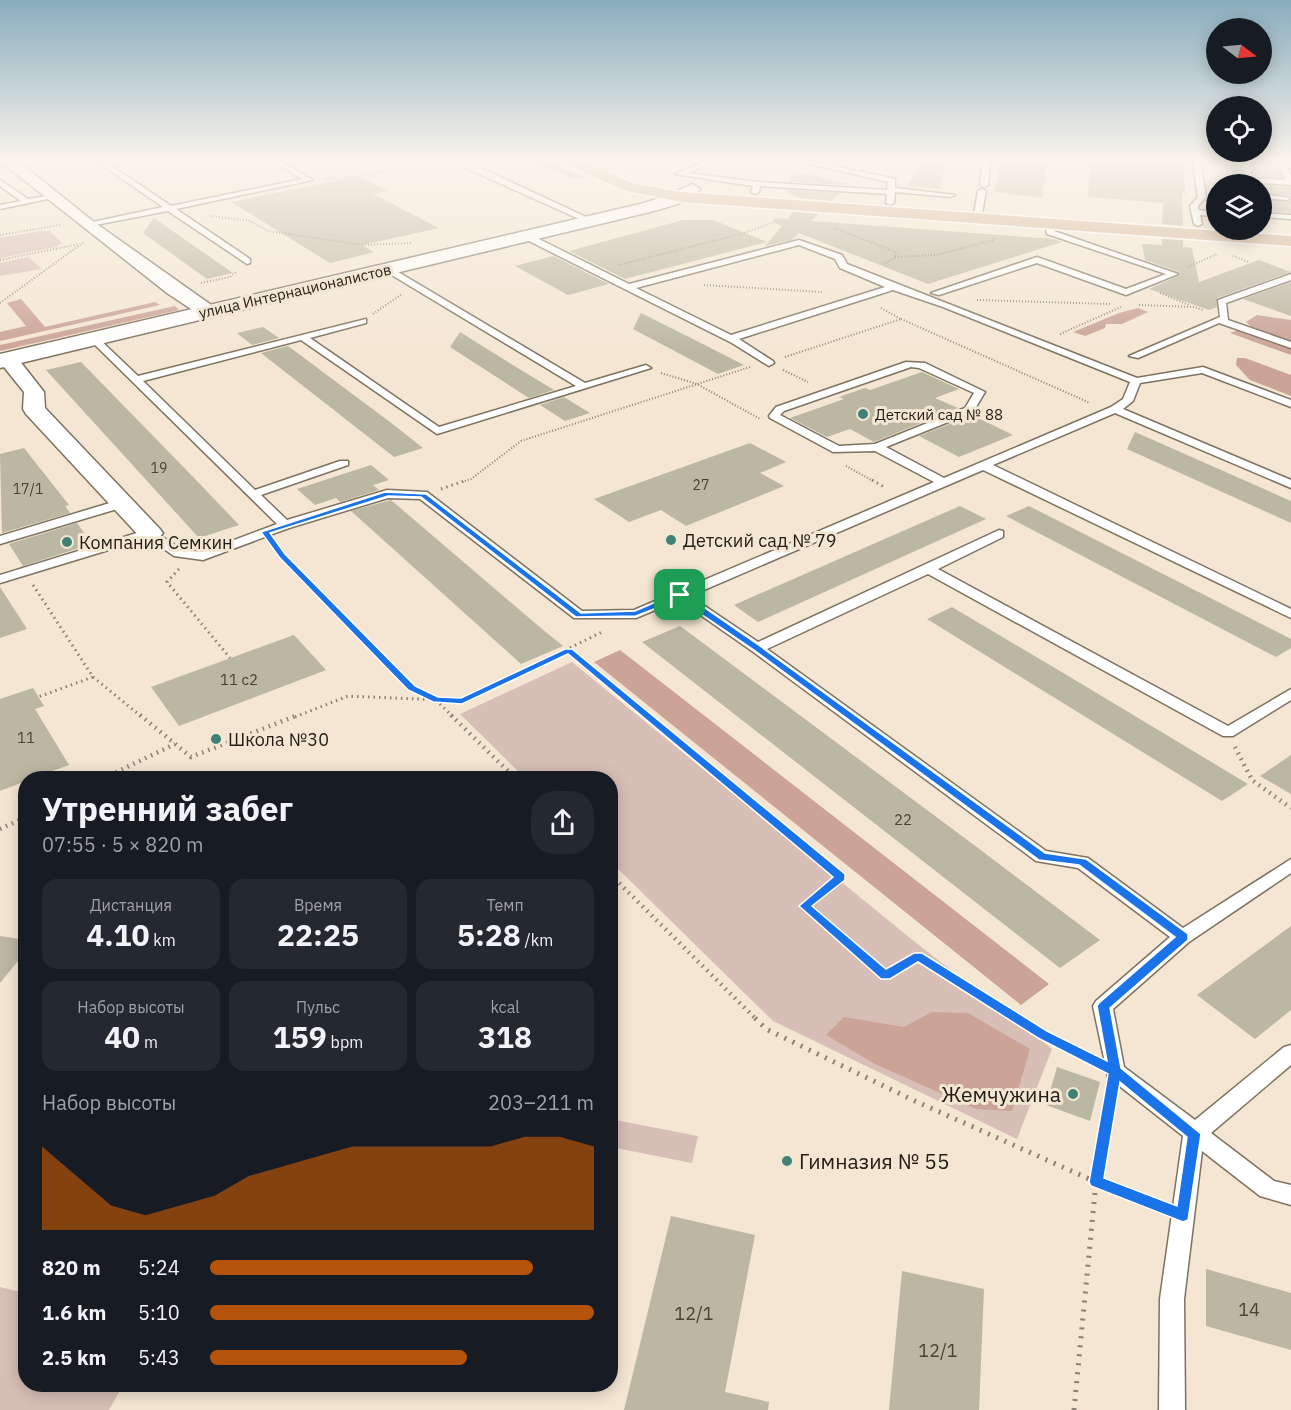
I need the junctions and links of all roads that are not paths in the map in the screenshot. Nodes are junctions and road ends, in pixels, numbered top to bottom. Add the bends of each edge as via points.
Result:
1 (94, 224) edge
2 (199, 224) edge
3 (579, 224) edge
4 (1049, 224) joint
5 (88, 225) joint
6 (1272, 230) edge
7 (1291, 231) edge
8 (526, 236) junction
9 (1291, 241) edge
10 (247, 261) road end
11 (388, 269) junction
12 (1291, 277) edge
13 (892, 287) junction
14 (626, 288) junction
15 (936, 292) dead end
16 (207, 311) junction
17 (1222, 319) junction
18 (363, 321) road end
19 (303, 337) junction
20 (93, 338) junction
21 (730, 339) junction
22 (1291, 345) edge
23 (1134, 356) dead end
24 (4, 360) edge
25 (773, 364) road end
26 (646, 368) dead end
27 (137, 379) junction
28 (1136, 381) junction
29 (583, 386) junction
30 (1291, 404) edge
31 (1115, 409) junction
32 (877, 447) junction
33 (344, 464) dead end
34 (986, 466) junction
35 (945, 483) junction
36 (1291, 484) edge
37 (254, 494) junction
38 (123, 503) junction
39 (285, 525) junction
40 (150, 533) junction
41 (999, 534) dead end
42 (0, 540) edge
43 (928, 569) junction
44 (0, 579) edge
45 (680, 595) junction
46 (1291, 614) edge
47 (757, 648) junction
48 (1291, 694) edge
49 (1291, 866) edge
50 (1183, 937) junction
51 (1291, 1053) edge
52 (1194, 1134) junction
53 (1291, 1195) edge
54 (1173, 1410) edge

1 - 5 lane
2 - 10 lane
3 - 8 street, улица Интернационалистов
4 - 9 main road
4 - 15 lane via 1050,232 1174,274 1126,292 1036,261
5 - 16 street
6 - 7 main road
8 - 11 street, улица Интернационалистов
8 - 14 lane
11 - 16 street, улица Интернационалистов
11 - 29 lane
12 - 17 lane via 1221,302
13 - 14 lane via 843,266 839,257 799,242
13 - 21 lane
13 - 28 lane
14 - 21 lane
16 - 20 street, улица Интернационалистов
17 - 22 lane
17 - 23 lane
18 - 19 lane
19 - 27 lane
19 - 29 lane via 437,431
20 - 24 street, улица Интернационалистов
20 - 27 lane
21 - 25 lane
24 - 38 street via 34,392 34,409
26 - 29 lane
27 - 37 lane
28 - 30 lane via 1203,370
28 - 31 lane via 1128,401
31 - 34 lane
31 - 36 lane
32 - 32 lane via 969,410 980,392 921,365 910,364 780,409 774,416 837,450
32 - 35 lane
33 - 37 lane
34 - 35 lane
34 - 46 lane
35 - 45 lane
37 - 39 lane
38 - 40 street
38 - 42 lane
39 - 40 lane via 203,556 179,553
39 - 45 lane via 387,494 423,495 579,615 636,614
40 - 44 lane
41 - 43 lane
43 - 47 lane
43 - 48 lane via 1228,734
45 - 47 lane
47 - 50 lane via 1042,857 1082,862
49 - 50 lane
50 - 52 lane via 1103,1006 1115,1071
51 - 52 lane
52 - 53 lane via 1268,1190
52 - 54 lane via 1172,1299

